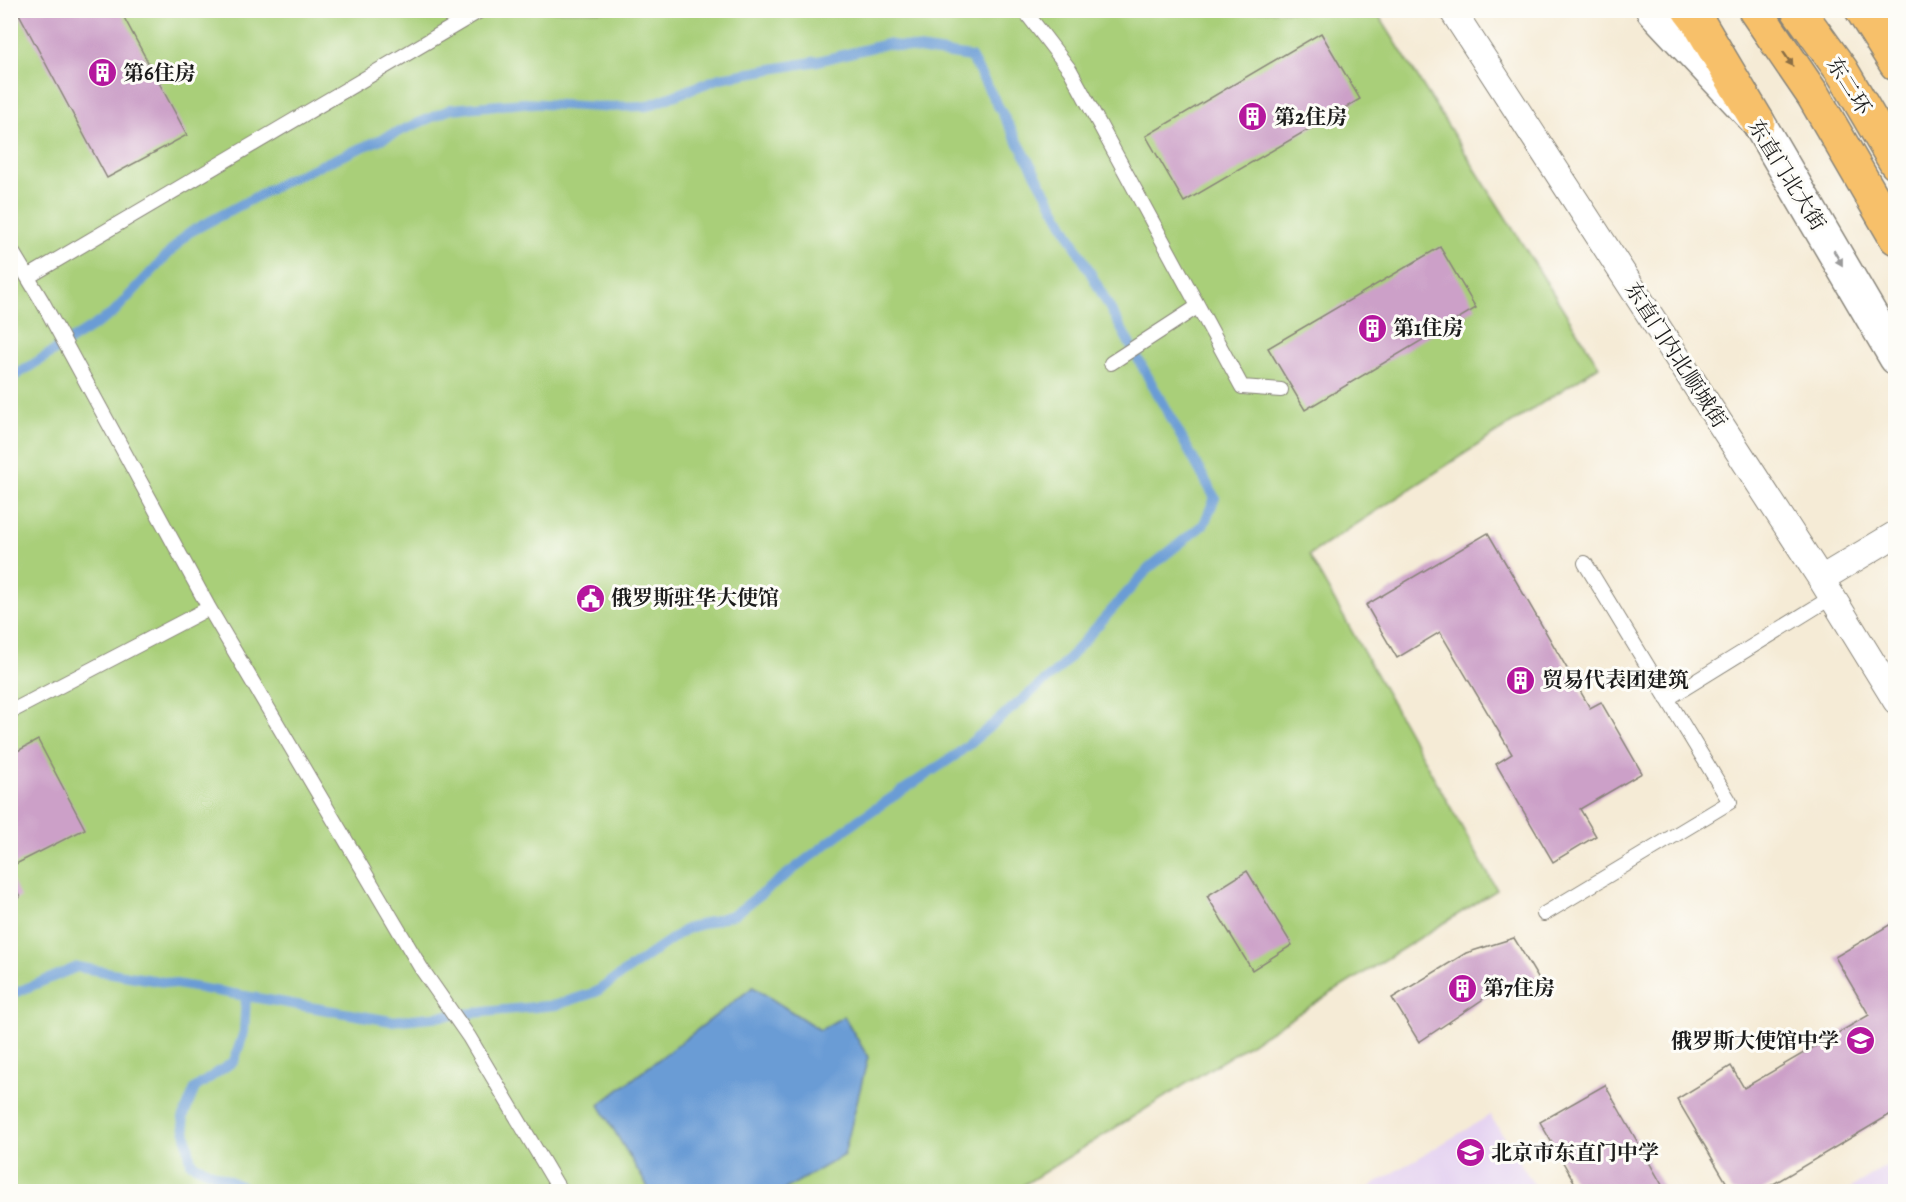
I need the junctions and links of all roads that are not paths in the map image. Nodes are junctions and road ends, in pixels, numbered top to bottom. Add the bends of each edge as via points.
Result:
1 (481, 10) edge
2 (1024, 10) edge
3 (1452, 10) edge
4 (1653, 10) edge
5 (1689, 10) edge
6 (1755, 10) edge
7 (1798, 10) edge
8 (1862, 10) edge
9 (1896, 64) edge
10 (1758, 122) junction
11 (1896, 163) edge
12 (1894, 235) edge
13 (10, 248) edge
14 (28, 277) junction
15 (1197, 307) junction
16 (1896, 358) edge
17 (1112, 363) dead end
18 (1281, 390) dead end
19 (1896, 534) edge
20 (1585, 563) dead end
21 (1827, 588) junction
22 (209, 608) junction
23 (1667, 699) junction
24 (1896, 701) edge
25 (10, 712) edge
26 (1544, 914) dead end
27 (561, 1191) edge

1 - 14 lane
2 - 15 lane via 1070,70
3 - 21 street, 东直门内北顺城街
4 - 10 street, 东直门北大街
5 - 10 highway
6 -> 12 highway via 1813,95
7 - 11 highway, 东二环 via 1842,71
8 - 9 highway
10 -> 16 street, 东直门北大街
13 - 14 lane
14 - 22 lane
15 - 17 lane
15 - 18 lane via 1242,387
19 - 21 street
20 - 23 lane
21 - 23 lane
21 - 24 street, 东直门内北顺城街
22 - 25 lane
22 - 27 lane via 421,969 469,1037
23 - 26 lane via 1730,802

